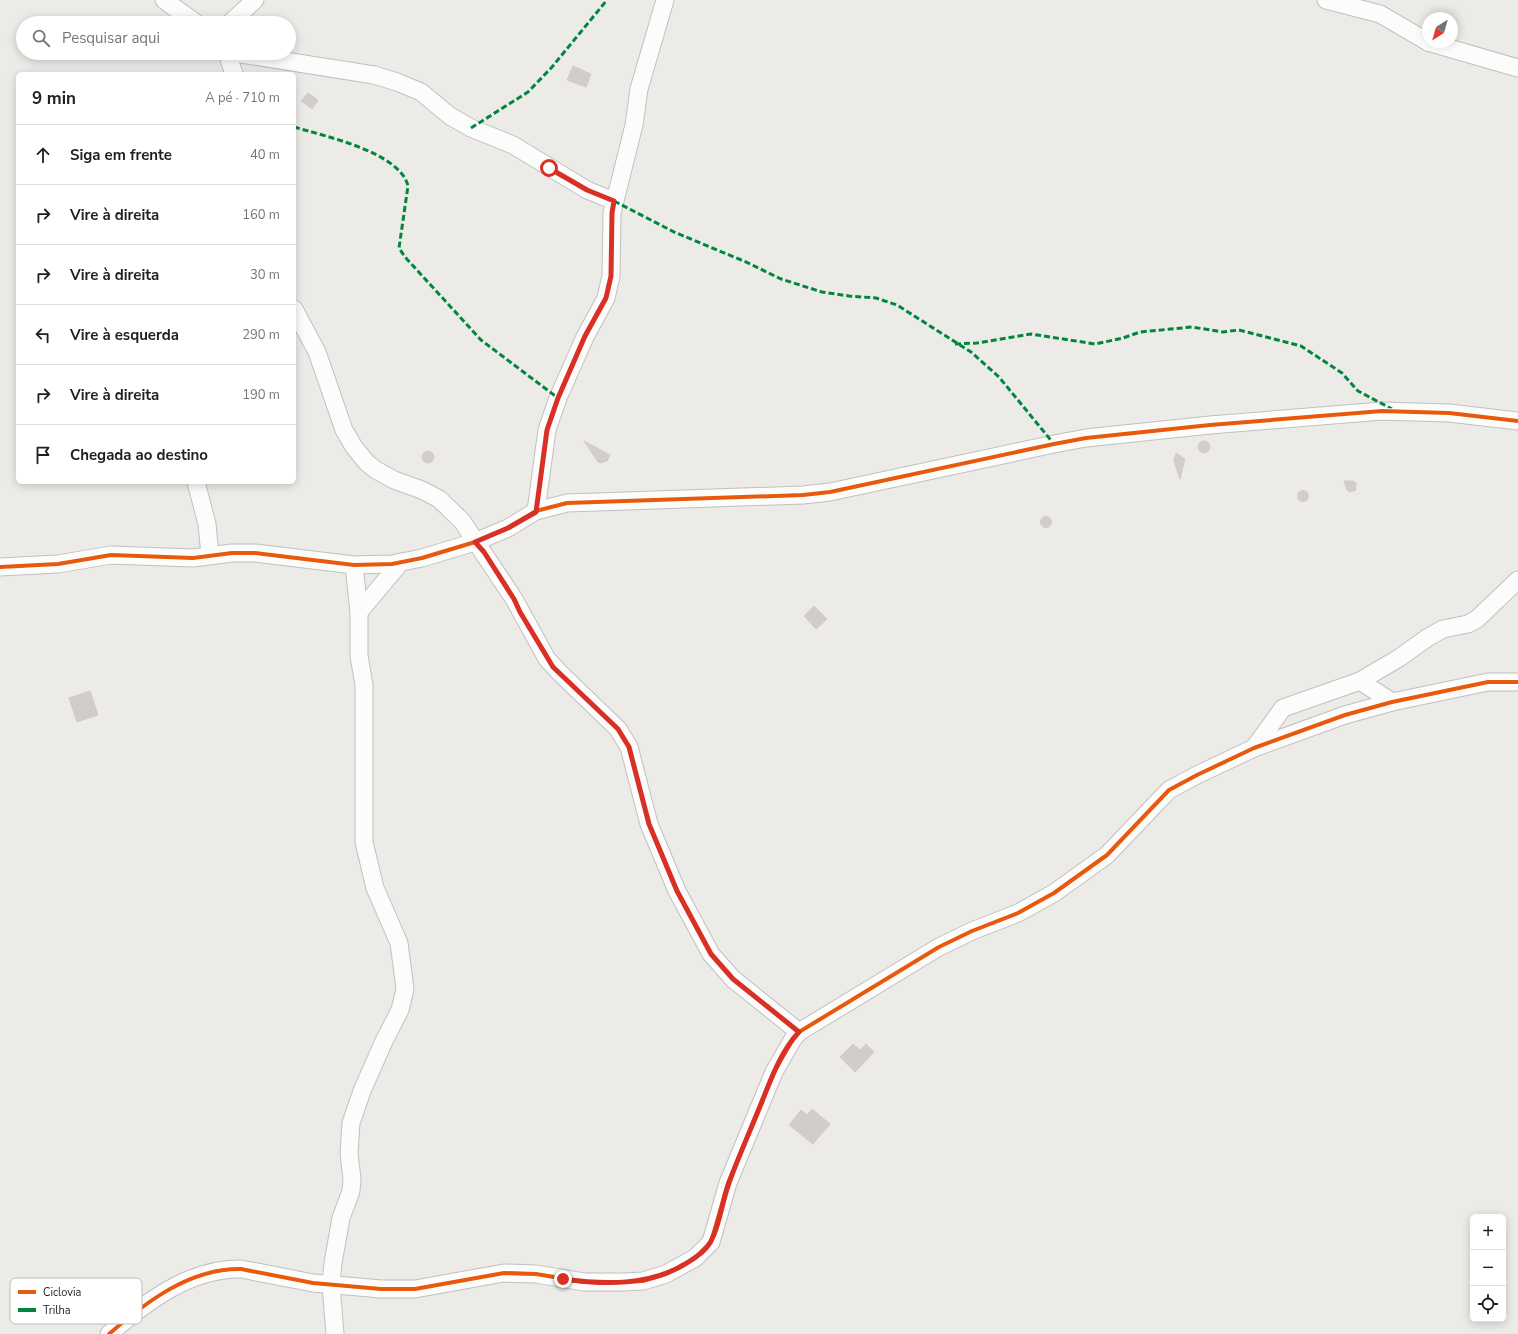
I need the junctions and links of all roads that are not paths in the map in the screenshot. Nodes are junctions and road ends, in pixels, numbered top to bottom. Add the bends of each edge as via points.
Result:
1 (164, 0) edge
2 (256, 0) edge
3 (665, 0) edge
4 (1326, 0) edge
5 (186, 16) edge
6 (238, 16) edge
7 (1422, 38) edge
8 (1449, 48) edge
9 (229, 60) edge
10 (279, 60) edge
11 (1518, 68) edge
12 (233, 72) edge
13 (614, 201) junction
14 (296, 313) edge
15 (1518, 420) edge
16 (197, 484) edge
17 (536, 512) junction
18 (475, 542) junction
19 (210, 555) junction
20 (401, 562) junction
21 (354, 565) junction
22 (0, 566) edge
23 (1518, 580) edge
24 (1510, 596) edge
25 (359, 612) junction
26 (1360, 681) junction
27 (1518, 682) edge
28 (1392, 702) junction
29 (1254, 748) junction
30 (799, 1032) junction
31 (331, 1285) junction
32 (142, 1308) edge
33 (120, 1324) edge
34 (109, 1334) edge
35 (335, 1334) edge

1 - 5 street
2 - 6 street
3 - 13 street via 639,89 634,125
4 - 7 street via 1380,14
8 - 11 street
9 - 12 street
10 - 13 street via 374,75 421,92 450,116 471,128 513,145 587,190
13 - 17 street via 611,276 606,298 585,336 547,430
14 - 18 street via 317,352 344,430 354,447 376,470 438,499 462,521
15 - 17 street via 1449,413 1382,411 1287,418 1073,440 830,492 590,501 567,503
16 - 19 street via 207,524
17 - 18 street via 508,528
18 - 20 street
18 - 30 street via 514,599 553,667 618,729 629,747 649,824 677,891 711,954 733,979
19 - 21 street via 255,553
19 - 22 street via 193,558 111,556 58,564
20 - 21 street
20 - 25 street
21 - 25 street
23 - 24 street
24 - 26 street via 1468,624 1443,629 1427,638
25 - 31 street via 359,656 364,685 364,842 375,888 399,943 405,989 400,1010 362,1091 351,1123 351,1191 341,1218
26 - 28 street
26 - 29 street via 1283,708
27 - 28 street via 1488,682
28 - 29 street via 1345,715
29 - 30 street via 1169,790 1107,855 1054,893 1018,913 939,947
30 - 31 street via 774,1072 728,1183 711,1242 696,1258 681,1267 643,1281 624,1282 584,1282 536,1274 504,1273 414,1289
31 - 32 street via 241,1269 212,1272 191,1278
31 - 35 street
33 - 34 street

